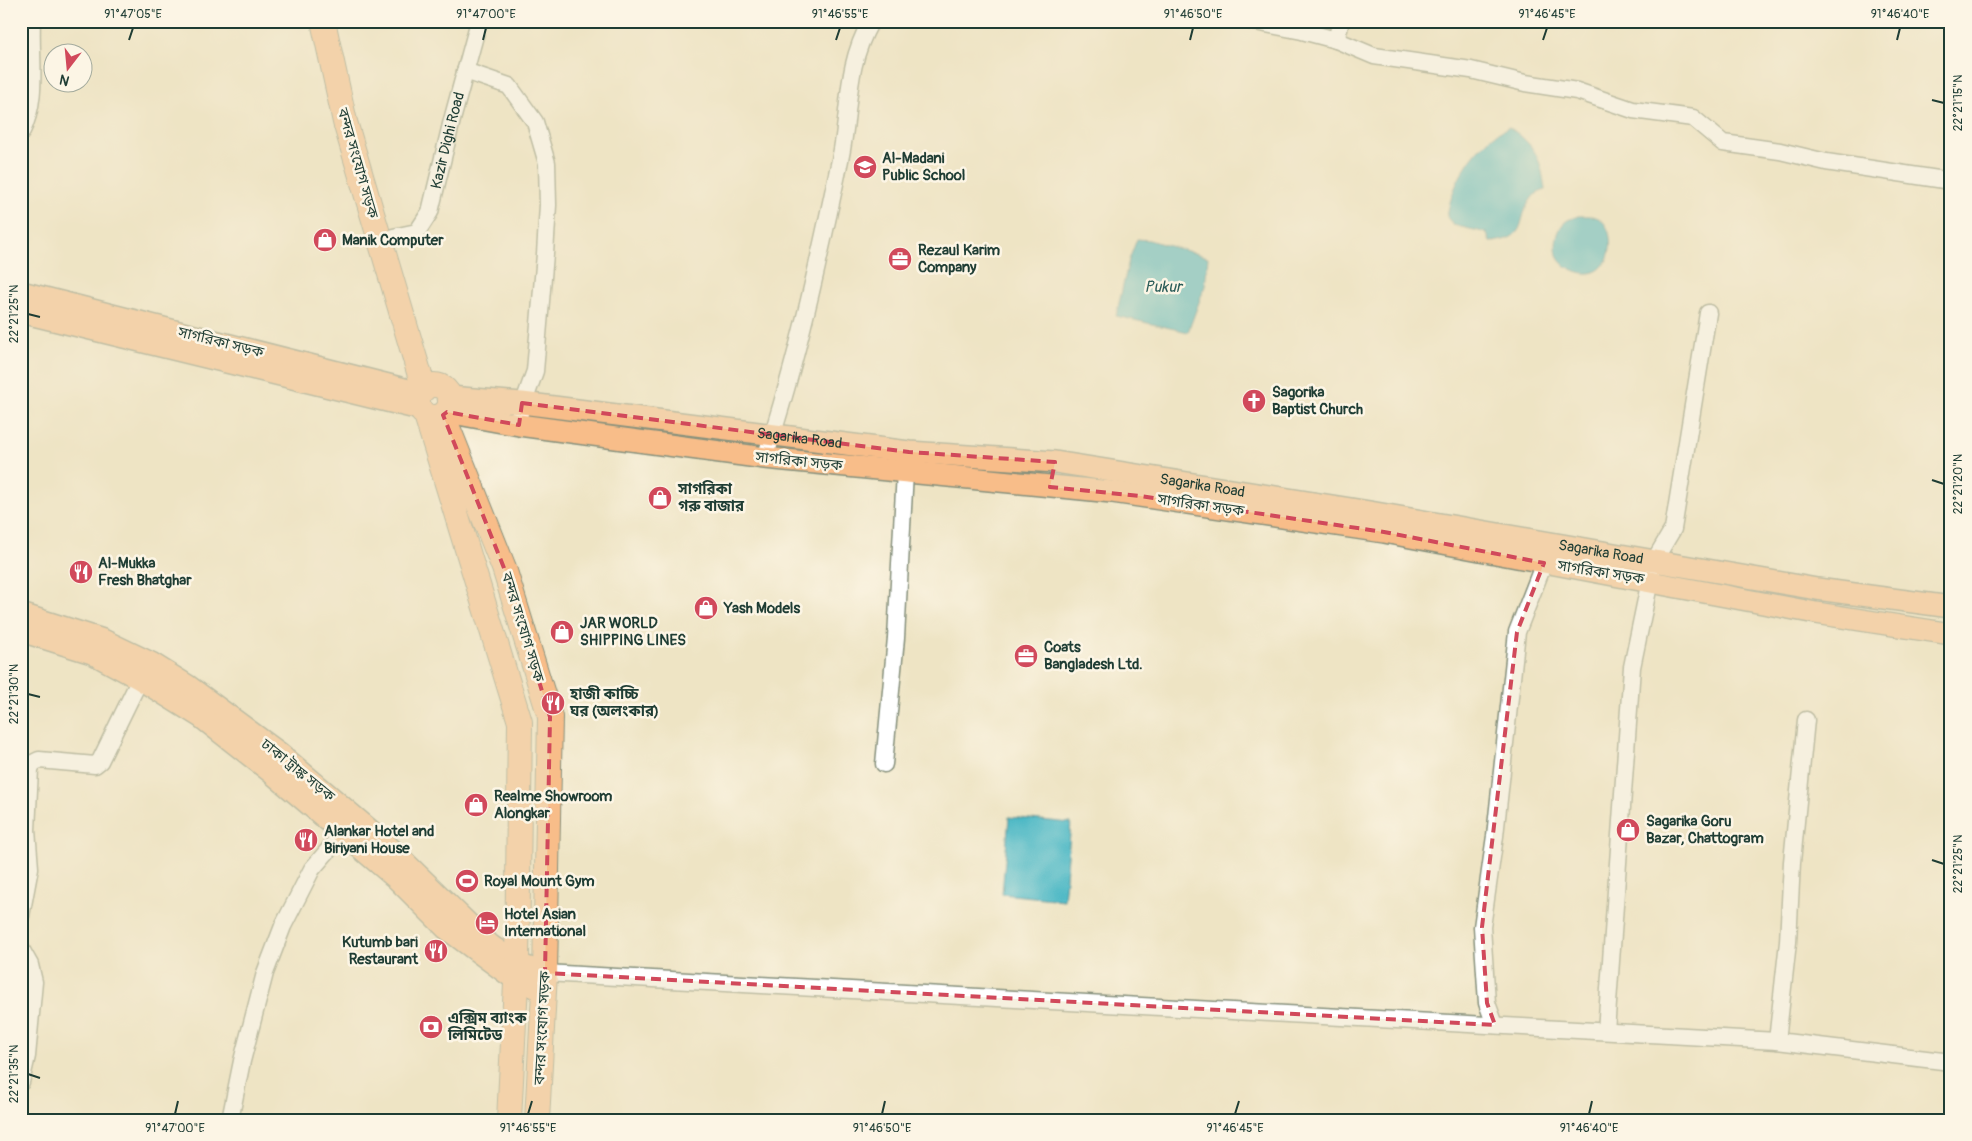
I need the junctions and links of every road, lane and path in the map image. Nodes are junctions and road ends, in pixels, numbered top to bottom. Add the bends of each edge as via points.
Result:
1 (323, 21) edge
2 (337, 21) edge
3 (478, 21) edge
4 (871, 21) edge
5 (1250, 21) edge
6 (1341, 21) edge
7 (28, 29) edge
8 (1336, 40) junction
9 (465, 71) junction
10 (21, 133) edge
11 (1951, 181) edge
12 (393, 237) junction
13 (21, 292) edge
14 (21, 312) edge
15 (1708, 313) dead end
16 (434, 402) junction
17 (522, 403) junction
18 (519, 425) junction
19 (773, 434) junction
20 (765, 458) junction
21 (1055, 462) junction
22 (905, 472) junction
23 (1050, 487) junction
24 (1544, 564) junction
25 (1652, 570) junction
26 (1951, 607) edge
27 (21, 614) edge
28 (21, 631) edge
29 (1951, 634) edge
30 (140, 679) junction
31 (1806, 720) dead end
32 (884, 764) dead end
33 (343, 833) junction
34 (21, 916) edge
35 (21, 949) edge
36 (517, 972) junction
37 (544, 982) junction
38 (1495, 1025) junction
39 (1606, 1031) junction
40 (1777, 1040) junction
41 (1951, 1062) edge
42 (21, 1082) edge
43 (230, 1120) edge
44 (509, 1120) edge
45 (537, 1120) edge

1 - 16 highway, বন্দর সংযোগ সড়ক via 345,122
2 - 12 highway, বন্দর সংযোগ সড়ক via 352,91
3 - 9 street, Kazir Dighi Road
4 - 19 street via 859,42 851,71 840,157
5 - 8 street
6 - 8 street
7 - 10 street via 33,92
8 - 11 street via 1374,56 1471,70 1577,91 1633,110 1693,118 1722,142
9 - 12 street, Kazir Dighi Road via 430,212 417,232
9 - 17 street via 510,86 535,122 547,163 548,205 535,370
12 - 16 highway, বন্দর সংযোগ সড়ক
13 - 16 main road, সাগরিকা সড়ক
14 - 16 main road, সাগরিকা সড়ক
15 - 25 street via 1672,529
16 - 17 main road, Sagarika Road
16 - 18 main road, সাগরিকা সড়ক
16 - 36 highway, বন্দর সংযোগ সড়ক via 520,722
16 - 37 highway, বন্দর সংযোগ সড়ক via 504,568 550,716
17 - 18 street
17 - 19 main road, Sagarika Road
18 - 20 main road, সাগরিকা সড়ক
19 - 20 street
19 - 21 main road, Sagarika Road via 909,452
20 - 22 main road, সাগরিকা সড়ক
21 - 23 main road
21 - 25 main road, Sagarika Road
22 - 23 main road, সাগরিকা সড়ক
22 - 32 street via 896,638
23 - 24 main road, সাগরিকা সড়ক via 1140,496 1384,532
24 - 25 main road, সাগরিকা সড়ক
24 - 38 street via 1517,632 1482,927 1487,1003
25 - 26 main road, Sagarika Road
25 - 29 main road, সাগরিকা সড়ক via 1816,612
25 - 39 street via 1632,667
27 - 36 main road, ঢাকা ট্রাঙ্ক সড়ক via 103,640 150,664 230,715 386,844
28 - 30 main road, ঢাকা ট্রাঙ্ক সড়ক via 92,653
30 - 33 main road, ঢাকা ট্রাঙ্ক সড়ক via 201,717
30 - 34 street via 96,765 33,762 28,821 30,868
31 - 40 street
33 - 36 main road, ঢাকা ট্রাঙ্ক সড়ক via 398,880 446,928
33 - 43 street via 312,869 280,934 262,982
35 - 42 street via 30,965 34,982 27,1056
36 - 37 main road, ঢাকা ট্রাঙ্ক সড়ক
36 - 44 highway, বন্দর সংযোগ সড়ক
37 - 38 street
37 - 45 highway, বন্দর সংযোগ সড়ক
38 - 39 street
39 - 40 street
40 - 41 street

